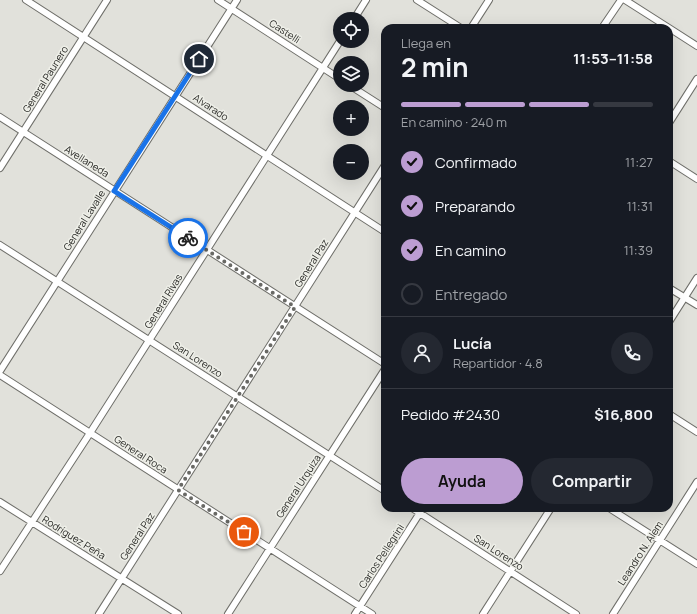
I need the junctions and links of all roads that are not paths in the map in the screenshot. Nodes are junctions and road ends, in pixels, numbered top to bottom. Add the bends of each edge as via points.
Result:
1 (26, 0) edge
2 (107, 0) edge
3 (218, 0) edge
4 (237, 0) edge
5 (366, 0) edge
6 (417, 0) edge
7 (489, 0) edge
8 (621, 0) edge
9 (625, 0) edge
10 (231, 8) junction
11 (358, 12) edge
12 (455, 24) edge
13 (474, 24) edge
14 (605, 24) edge
15 (663, 24) edge
16 (673, 31) edge
17 (83, 37) junction
18 (697, 46) edge
19 (336, 48) edge
20 (323, 68) junction
21 (333, 74) edge
22 (697, 80) edge
23 (360, 92) edge
24 (175, 96) junction
25 (381, 105) edge
26 (0, 117) edge
27 (673, 117) edge
28 (23, 132) junction
29 (267, 155) junction
30 (673, 164) edge
31 (0, 168) edge
32 (381, 171) edge
33 (697, 179) edge
34 (114, 191) junction
35 (355, 212) junction
36 (381, 229) edge
37 (0, 245) edge
38 (207, 250) junction
39 (697, 278) edge
40 (56, 281) junction
41 (673, 290) edge
42 (685, 298) junction
43 (697, 306) edge
44 (295, 307) junction
45 (673, 316) edge
46 (150, 340) junction
47 (381, 361) edge
48 (0, 371) edge
49 (381, 374) edge
50 (0, 375) edge
51 (238, 397) junction
52 (673, 417) edge
53 (697, 432) edge
54 (90, 433) junction
55 (329, 456) junction
56 (697, 482) edge
57 (381, 488) edge
58 (178, 490) junction
59 (0, 502) edge
60 (420, 512) edge
61 (422, 512) edge
62 (548, 512) edge
63 (615, 512) edge
64 (32, 522) junction
65 (660, 541) junction
66 (270, 549) junction
67 (697, 564) edge
68 (0, 571) edge
69 (510, 571) junction
70 (122, 578) junction
71 (360, 607) junction
72 (99, 614) edge
73 (178, 614) edge
74 (228, 614) edge
75 (355, 614) edge
76 (372, 614) edge
77 (483, 614) edge
78 (576, 614) edge
79 (613, 614) edge

1 - 17 street, Alvarado
2 - 17 street, General Paunero
3 - 10 street, Castelli
4 - 10 street, General Lavalle
5 - 11 street
6 - 12 street
7 - 13 street
8 - 14 street
9 - 15 street
10 - 20 street, Castelli
10 - 24 street, General Lavalle
16 - 18 street
17 - 24 street, Alvarado
17 - 28 street, General Paunero
19 - 20 street, General Rivas
20 - 21 street, Castelli
20 - 29 street, General Rivas
22 - 27 street
23 - 25 street
24 - 29 street, Alvarado
24 - 34 street, General Lavalle
26 - 28 street, Avellaneda
28 - 31 street, General Paunero
28 - 34 street, Avellaneda
29 - 35 street, Alvarado
29 - 38 street, General Rivas
30 - 33 street
32 - 35 street, General Paz
34 - 38 street, Avellaneda
34 - 40 street, General Lavalle
35 - 36 street, Alvarado
35 - 44 street, General Paz
37 - 40 street, San Lorenzo
38 - 44 street, Avellaneda
38 - 46 street, General Rivas
39 - 42 street
40 - 46 street, San Lorenzo
40 - 48 street, General Lavalle
41 - 42 street
42 - 43 street
42 - 45 street
44 - 47 street, Avellaneda
44 - 51 street, General Paz
46 - 51 street, San Lorenzo
46 - 54 street, General Rivas
49 - 55 street, General Urquiza
50 - 54 street, General Roca
51 - 55 street, San Lorenzo
51 - 58 street, General Paz
52 - 53 street
54 - 58 street, General Roca
54 - 64 street, General Rivas
55 - 57 street, San Lorenzo
55 - 66 street, General Urquiza
56 - 65 street, Leandro N. Alem
58 - 66 street, General Roca
58 - 70 street, General Paz
59 - 64 street, Rodríguez Peña
60 - 71 street, Carlos Pellegrini
61 - 69 street, San Lorenzo
62 - 69 street
63 - 65 street
64 - 68 street, General Rivas
64 - 70 street, Rodríguez Peña
65 - 67 street
65 - 79 street, Leandro N. Alem
66 - 71 street, General Roca
66 - 74 street, General Urquiza
69 - 77 street
69 - 78 street, San Lorenzo
70 - 72 street, General Paz
70 - 73 street, Rodríguez Peña
71 - 75 street, Carlos Pellegrini
71 - 76 street, General Roca

